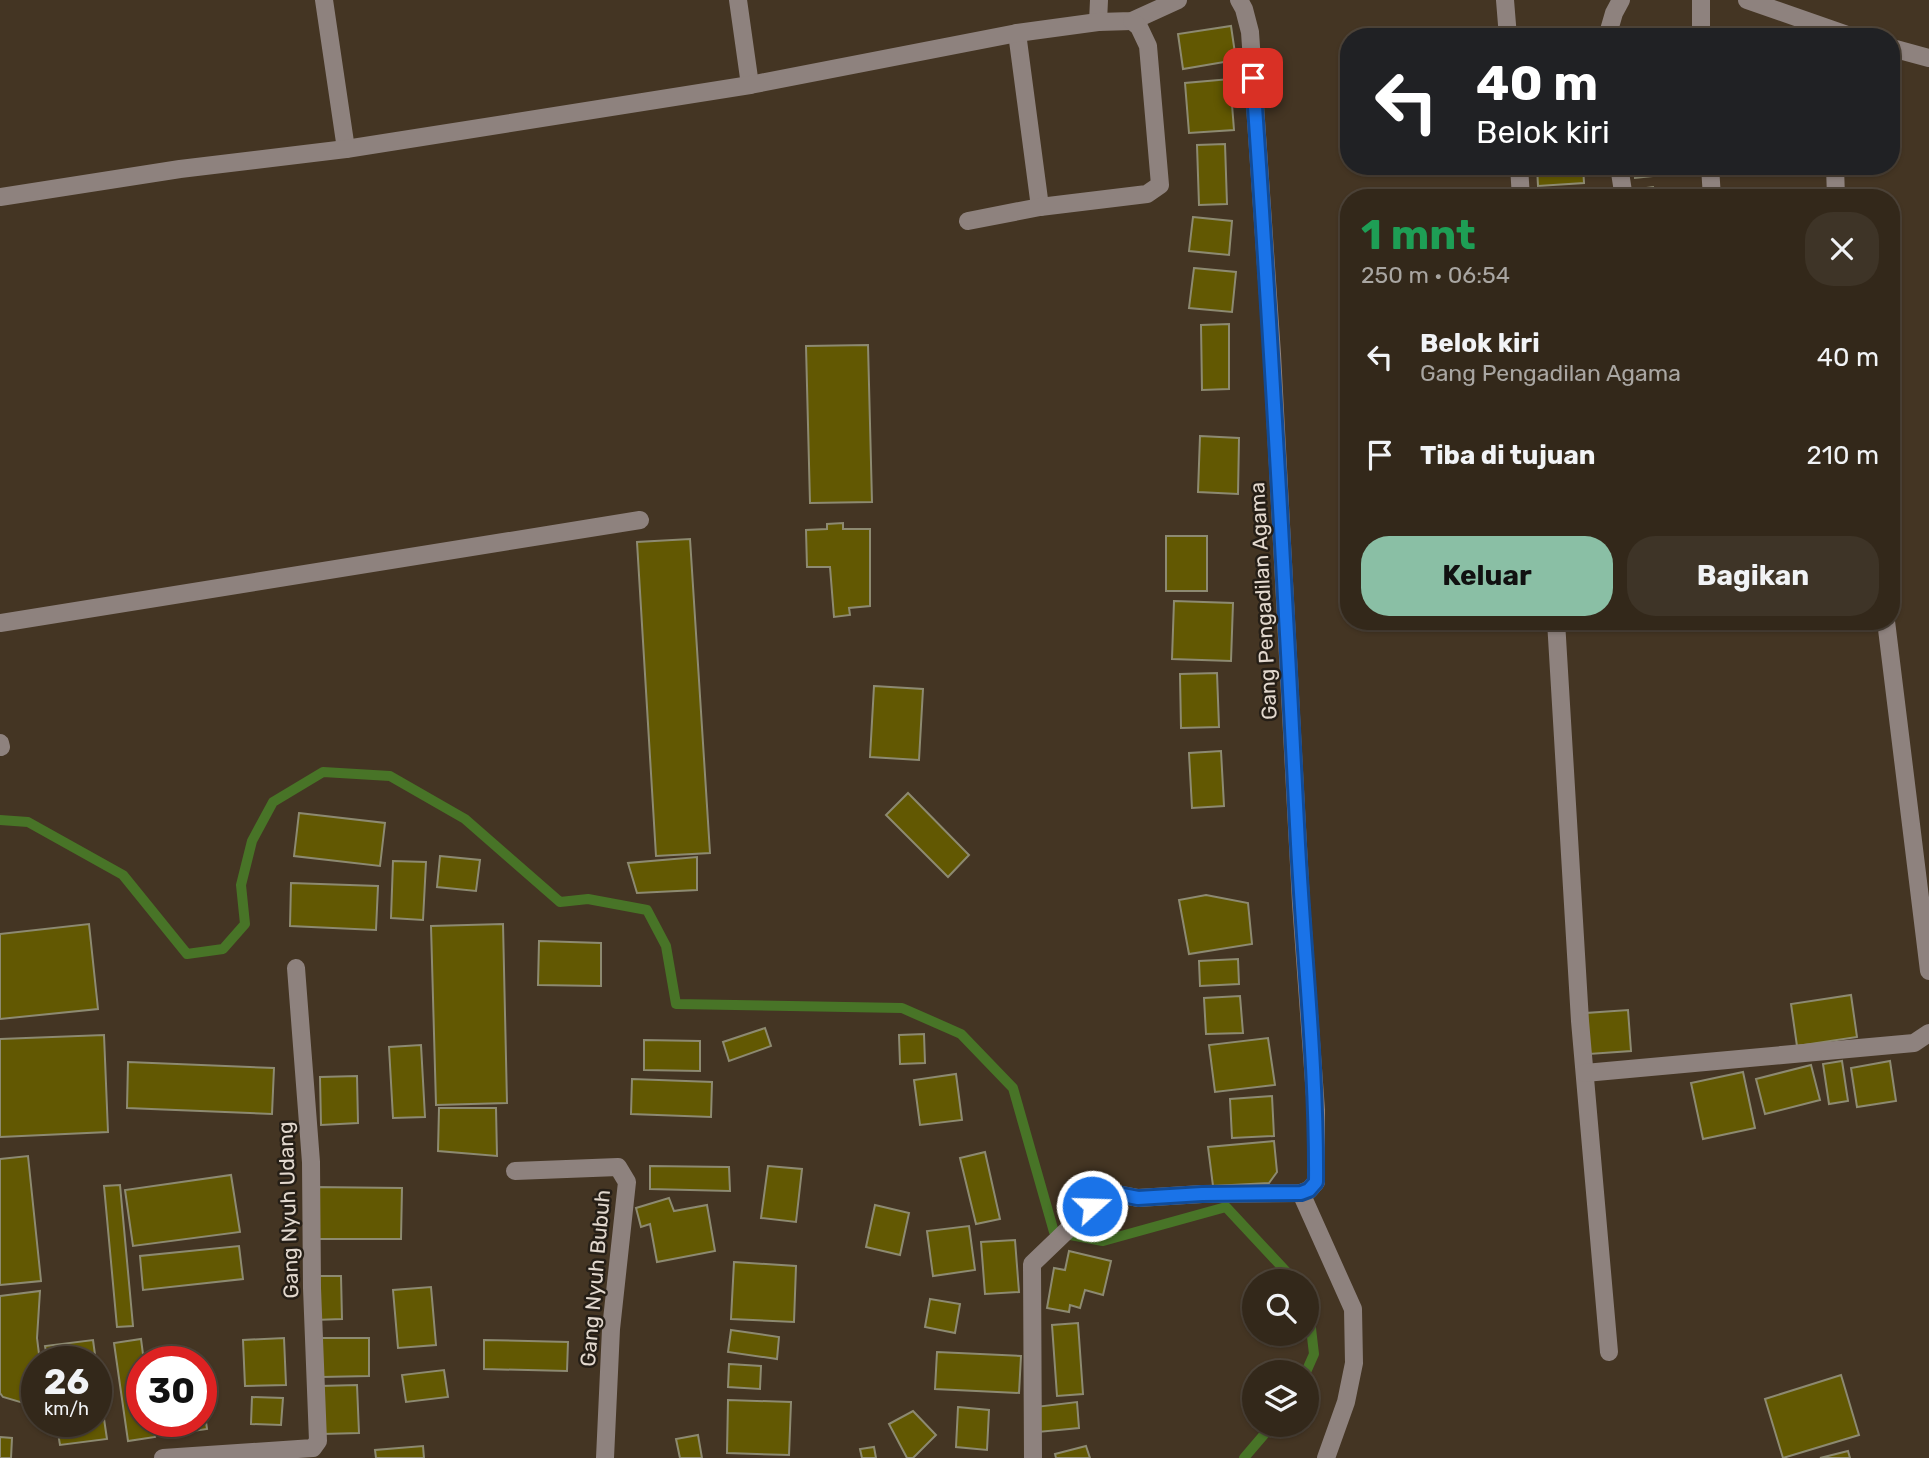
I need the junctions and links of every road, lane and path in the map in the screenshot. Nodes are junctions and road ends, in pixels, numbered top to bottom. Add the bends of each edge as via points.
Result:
1 (324, 0) edge
2 (738, 0) edge
3 (1099, 0) edge
4 (1178, 0) edge
5 (1239, 0) edge
6 (1505, 0) edge
7 (1621, 0) edge
8 (1700, 0) edge
9 (1747, 0) edge
10 (1132, 21) junction
11 (1098, 22) junction
12 (1507, 28) edge
13 (1610, 28) edge
14 (1701, 28) edge
15 (1817, 28) edge
16 (1017, 33) junction
17 (1900, 50) edge
18 (1929, 58) edge
19 (750, 85) junction
20 (346, 149) junction
21 (0, 197) edge
22 (1040, 207) junction
23 (968, 221) dead end
24 (640, 520) dead end
25 (0, 622) edge
26 (1557, 630) edge
27 (1887, 630) edge
28 (296, 968) dead end
29 (1929, 971) edge
30 (1929, 1033) edge
31 (1585, 1073) junction
32 (514, 1171) dead end
33 (1301, 1193) junction
34 (1609, 1352) dead end
35 (163, 1458) edge
36 (605, 1458) edge
37 (1033, 1458) edge
38 (1326, 1458) edge

1 - 20 street
2 - 19 street
3 - 11 street
4 - 10 street
5 - 33 street, Gang Pengadilan Agama via 1251,32 1316,1110 1316,1182
6 - 12 street
7 - 13 street
8 - 14 street
9 - 15 street
10 - 11 street
10 - 22 street via 1148,46 1160,185 1147,194
11 - 16 street
16 - 19 street
16 - 22 street
17 - 18 street
19 - 20 street
20 - 21 street
22 - 23 street
24 - 25 street
26 - 31 street
27 - 29 street
28 - 35 street, Gang Nyuh Udang via 312,1162 318,1441 313,1448
30 - 31 street via 1914,1043
31 - 34 street
32 - 36 street, Gang Nyuh Bubuh via 618,1167 627,1182 611,1329
33 - 37 street via 1138,1198 1107,1192 1032,1264
33 - 38 street via 1353,1309 1354,1363

